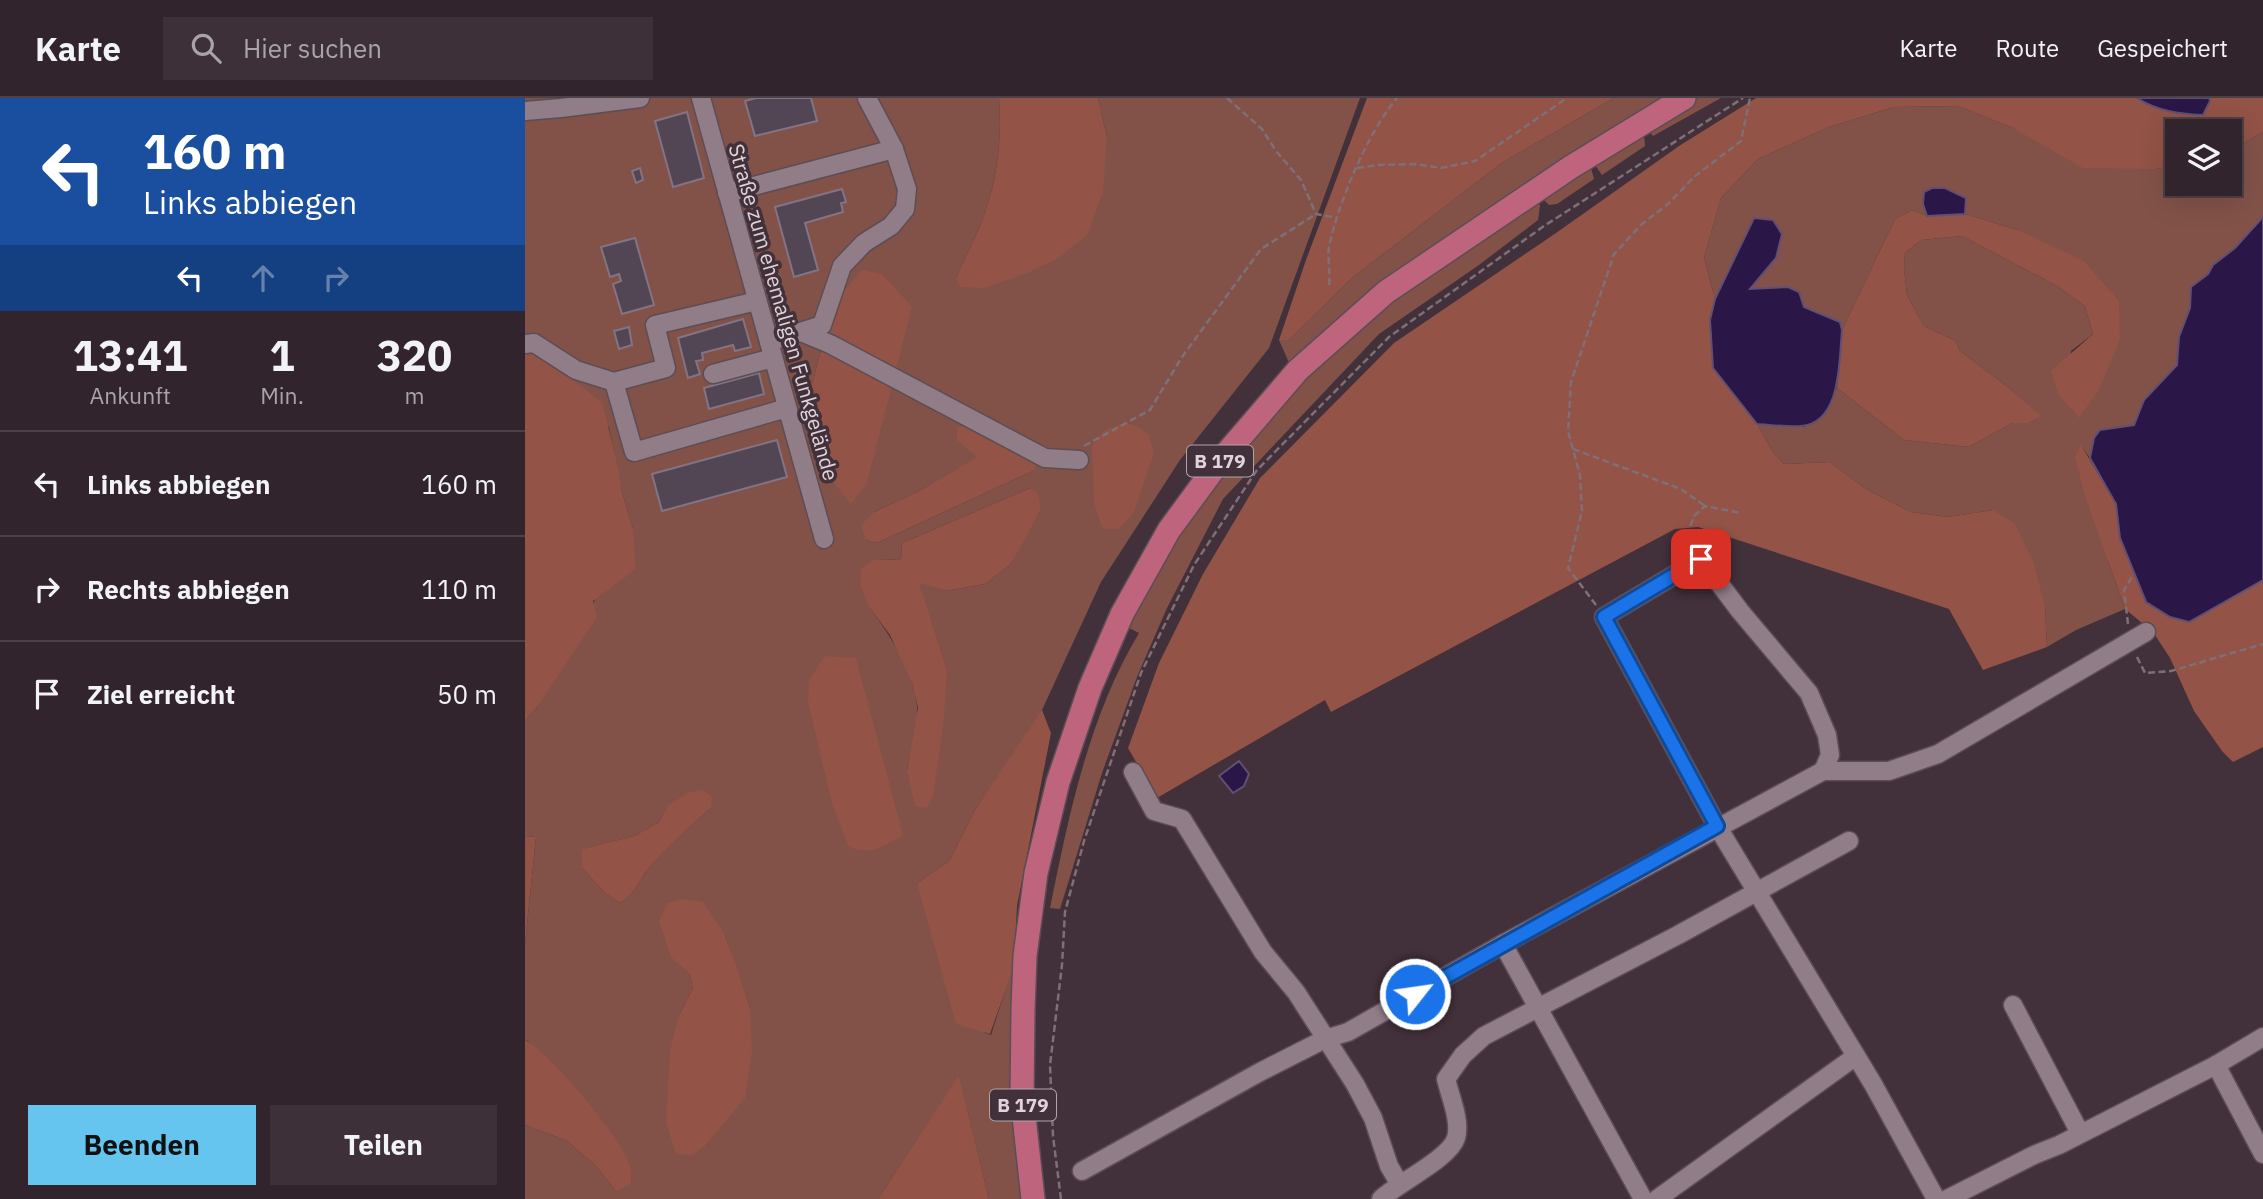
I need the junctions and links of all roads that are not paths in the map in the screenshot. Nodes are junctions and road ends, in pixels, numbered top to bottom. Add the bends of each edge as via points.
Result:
1 (639, 98) edge
2 (867, 98) edge
3 (1684, 98) edge
4 (707, 99) edge
5 (525, 111) edge
6 (894, 149) junction
7 (727, 193) junction
8 (757, 301) junction
9 (801, 332) junction
10 (525, 344) edge
11 (771, 350) junction
12 (713, 374) dead end
13 (614, 382) junction
14 (787, 408) junction
15 (1076, 459) road end
16 (824, 539) dead end
17 (2139, 636) road end
18 (1823, 771) junction
19 (1133, 772) dead end
20 (1717, 826) junction
21 (1849, 841) dead end
22 (1756, 891) junction
23 (1503, 944) junction
24 (2013, 1005) dead end
25 (1538, 1009) junction
26 (2263, 1037) edge
27 (1325, 1039) junction
28 (1856, 1056) junction
29 (2216, 1065) junction
30 (2080, 1133) junction
31 (2263, 1154) edge
32 (1082, 1171) dead end
33 (1399, 1183) junction
34 (1033, 1199) edge
35 (1381, 1199) edge
36 (1643, 1199) edge
37 (1657, 1199) edge
38 (1936, 1199) edge
39 (1947, 1199) edge

1 - 5 lane
2 - 6 lane
3 - 34 main road, B 179 via 1571,167 1386,292 1298,370 1219,462 1169,530 1122,614 1090,688 1058,782 1036,873 1025,956 1022,1098
4 - 7 lane, Straße zum ehemaligen Funkgelände
6 - 7 lane
6 - 9 lane via 907,188 905,209 842,266 822,326
7 - 8 lane, Straße zum ehemaligen Funkgelände
8 - 11 lane, Straße zum ehemaligen Funkgelände
8 - 13 lane via 655,325 666,368
9 - 11 lane
9 - 15 lane via 1045,458
10 - 13 lane via 534,343 576,370
11 - 12 lane
11 - 14 lane, Straße zum ehemaligen Funkgelände
13 - 14 lane via 633,452
14 - 16 lane, Straße zum ehemaligen Funkgelände
17 - 18 lane via 1938,754 1889,771
18 - 20 lane
18 - 20 lane via 1830,755 1827,735 1809,693 1701,559 1604,617
19 - 27 lane via 1154,811 1182,819 1263,952 1296,992
20 - 22 lane
20 - 23 lane
21 - 22 lane
22 - 25 lane
22 - 28 lane
23 - 25 lane
23 - 27 lane via 1348,1032
24 - 30 lane
25 - 33 lane via 1484,1035 1464,1055 1446,1079 1456,1138 1444,1155
25 - 36 lane
26 - 29 lane
27 - 32 lane
27 - 33 lane via 1373,1118
28 - 37 lane
28 - 38 lane
29 - 30 lane
29 - 31 lane
30 - 39 lane
33 - 35 lane

